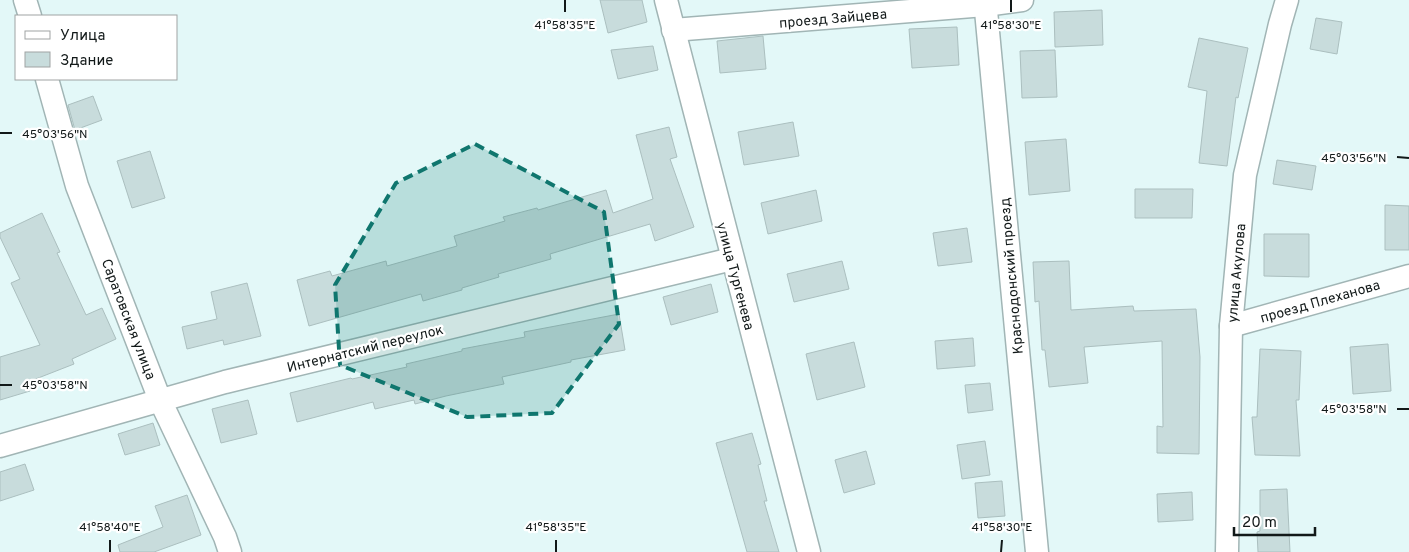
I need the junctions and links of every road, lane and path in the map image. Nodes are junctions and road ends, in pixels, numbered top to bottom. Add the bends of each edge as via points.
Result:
1 (25, 0) edge
2 (666, 0) edge
3 (1022, 0) edge
4 (1288, 0) edge
5 (985, 3) edge
6 (30, 15) edge
7 (673, 30) junction
8 (47, 80) edge
9 (732, 259) junction
10 (1409, 276) edge
11 (1231, 326) junction
12 (160, 400) junction
13 (0, 446) edge
14 (230, 552) edge
15 (809, 552) edge
16 (1037, 552) edge
17 (1227, 552) edge

1 - 6 street
2 - 7 street, улица Тургенева
3 - 5 street, проезд Зайцева
4 - 11 street, улица Акулова via 1245,175
5 - 7 street, проезд Зайцева
5 - 16 street, Краснодонский проезд
7 - 9 street, улица Тургенева
8 - 12 street, Саратовская улица via 77,186
9 - 12 street, Интернатский переулок
9 - 15 street, улица Тургенева
10 - 11 street, проезд Плеханова
11 - 17 street, улица Акулова
12 - 13 street, Интернатский переулок
12 - 14 street, Саратовская улица

